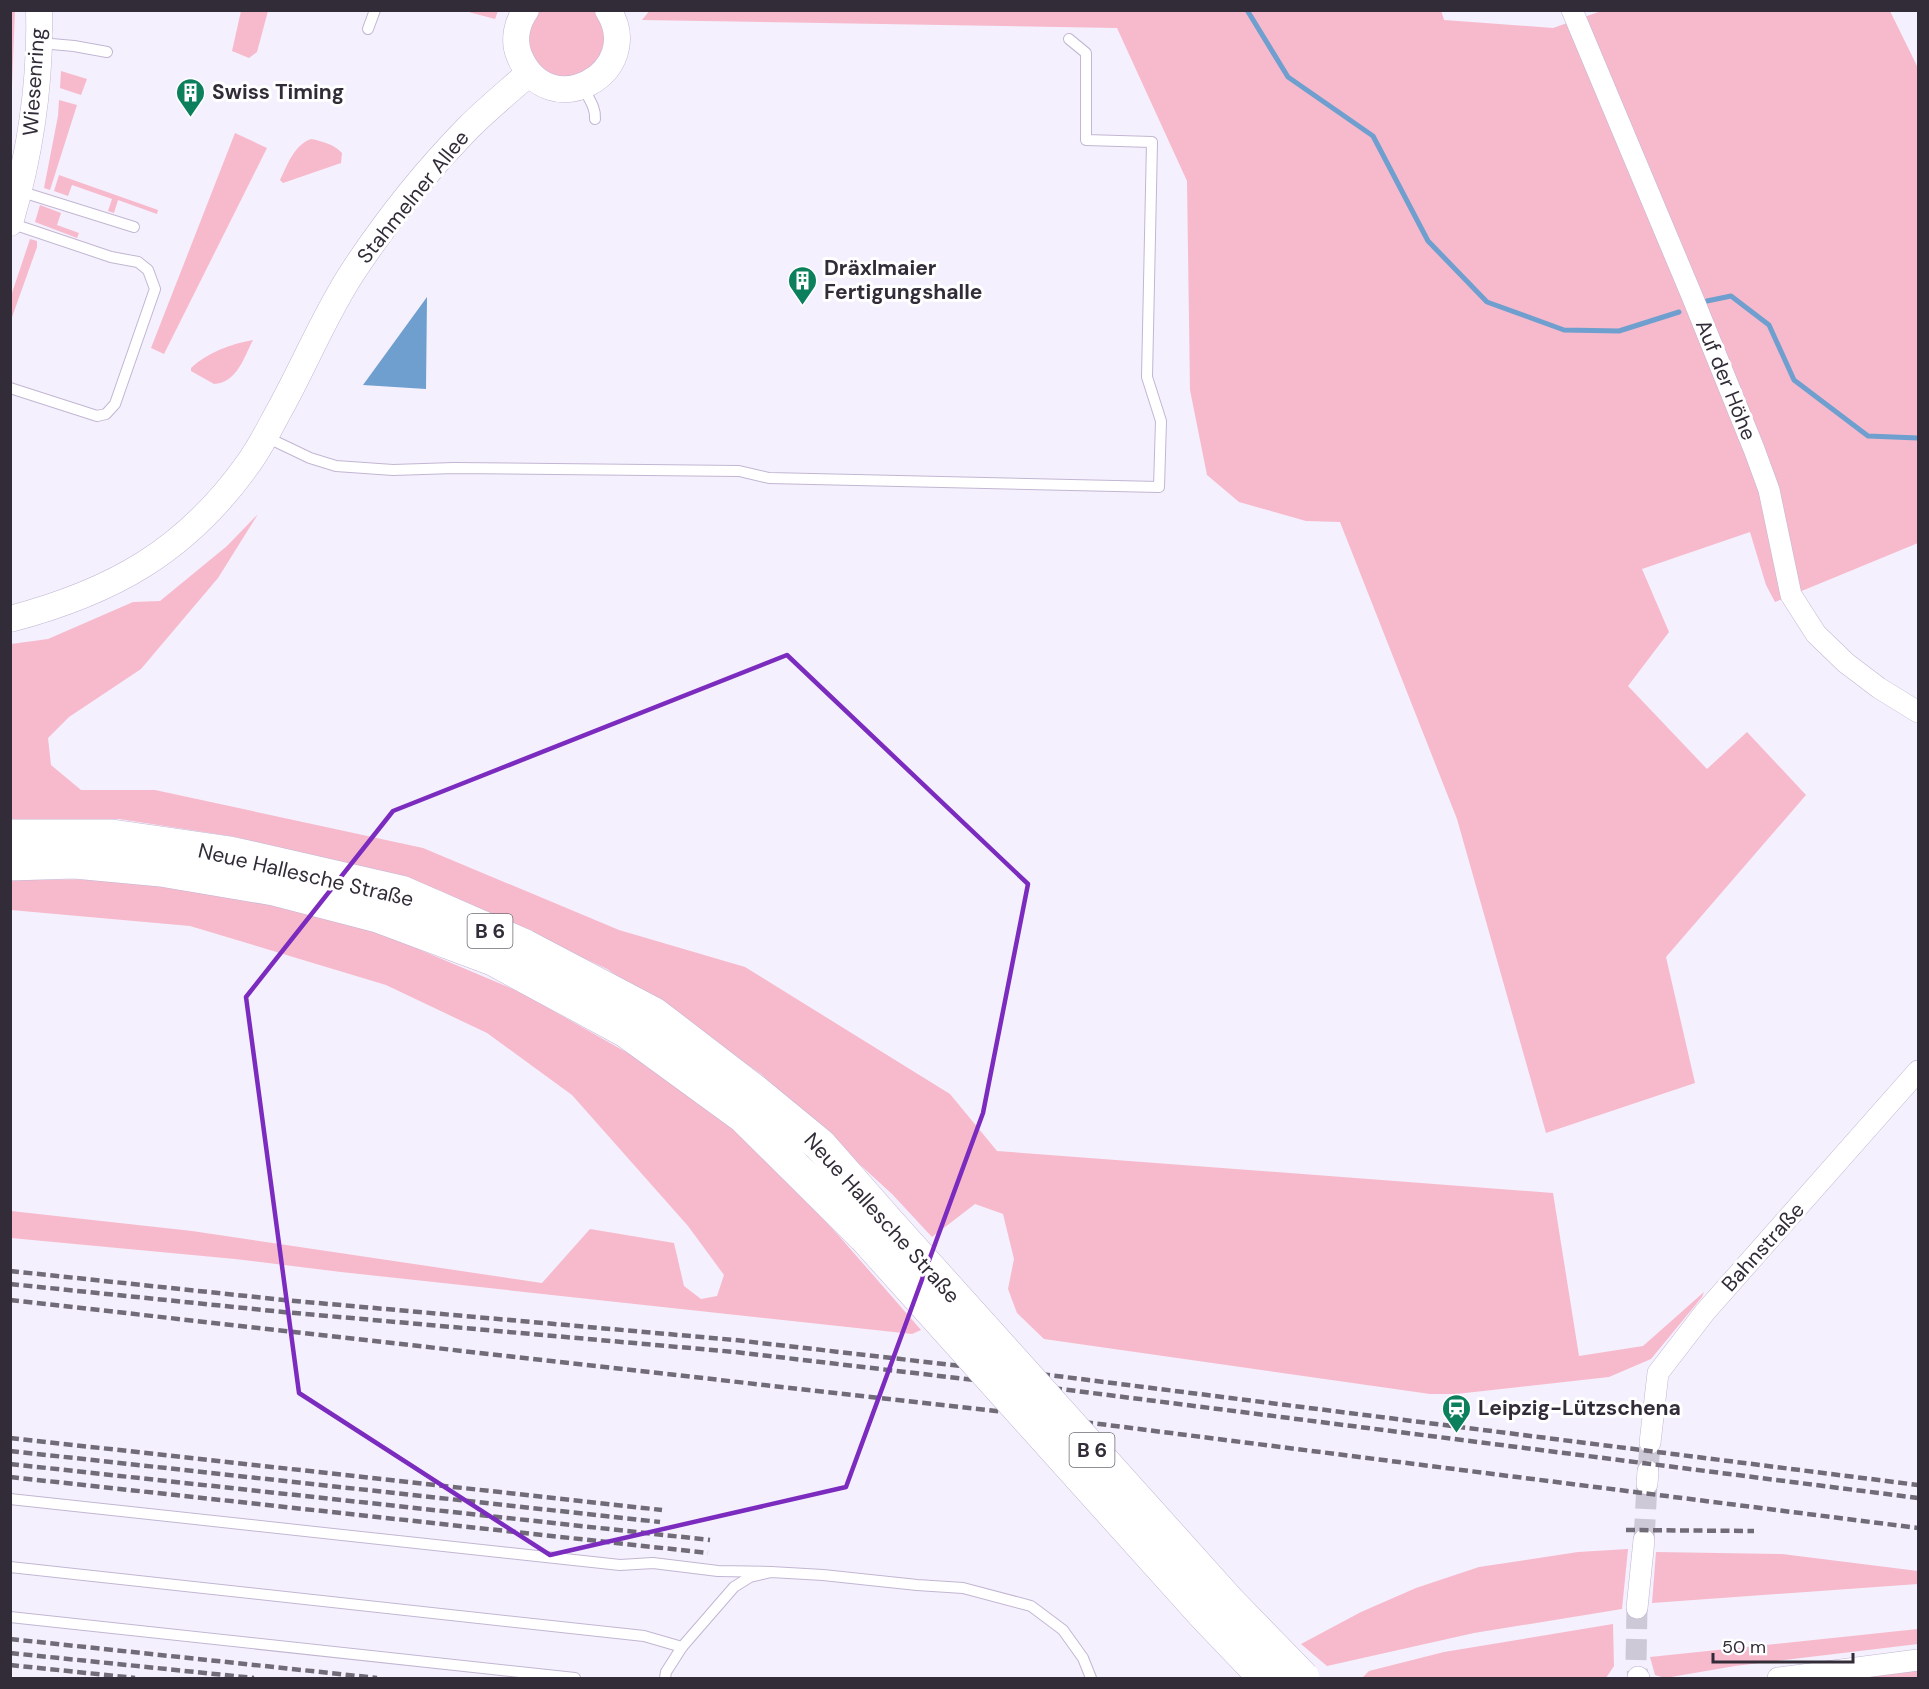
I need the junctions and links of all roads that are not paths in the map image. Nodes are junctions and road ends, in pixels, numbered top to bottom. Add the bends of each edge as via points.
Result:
1 (39, 10) edge
2 (375, 10) edge
3 (526, 10) edge
4 (608, 10) edge
5 (1572, 10) edge
6 (368, 29) dead end
7 (1069, 39) dead end
8 (39, 44) junction
9 (107, 52) dead end
10 (529, 73) junction
11 (583, 87) junction
12 (595, 118) dead end
13 (20, 191) junction
14 (10, 223) edge
15 (134, 227) dead end
16 (10, 388) edge
17 (264, 436) junction
18 (10, 619) edge
19 (1918, 712) edge
20 (10, 836) edge
21 (10, 864) edge
22 (1918, 1071) edge
23 (875, 1228) junction
24 (1650, 1443) tunnel mouth
25 (10, 1499) edge
26 (1644, 1540) tunnel mouth
27 (10, 1567) edge
28 (771, 1572) junction
29 (1637, 1608) tunnel mouth
30 (10, 1617) edge
31 (682, 1647) junction
32 (1918, 1660) edge
33 (665, 1675) edge
34 (575, 1678) edge
35 (655, 1678) edge
36 (1091, 1678) edge
37 (1265, 1678) edge
38 (1303, 1678) edge
39 (1778, 1678) edge

1 - 8 street, Wiesenring
2 - 6 lane
3 - 10 street via 516,32 517,50
4 - 11 street via 617,40 613,59 600,76
5 - 19 street, Auf der Höhe via 1754,449 1769,490 1791,595 1816,634 1846,663
7 - 17 lane via 1086,53 1086,140 1152,142 1147,377 1161,421 1160,487 769,478 739,471 393,470 336,466
8 - 9 lane
8 - 13 street, Wiesenring via 32,134
10 - 11 street via 553,88
10 - 17 street, Stahmelner Allee via 469,127 384,226 324,321
11 - 12 lane via 596,109
13 - 14 street, Wiesenring
13 - 15 lane
14 - 16 lane via 111,257 138,262 148,270 155,289 115,404 106,414 97,416
17 - 18 street, Stahmelner Allee via 249,463 212,510 142,567 93,591
20 - 23 main road, Neue Hallesche Straße / B 6 via 112,836 230,853 401,892 525,946 654,1014 753,1090 820,1145
21 - 23 main road, Neue Hallesche Straße / B 6 via 75,862 161,870 274,890 378,915 493,959 626,1031 744,1117
22 - 24 street, Bahnstraße via 1705,1312 1658,1372
23 - 37 main road, Neue Hallesche Straße / B 6, bridge via 1202,1612
23 - 38 main road, Neue Hallesche Straße / B 6, bridge
25 - 28 lane via 620,1565 653,1563 718,1571
26 - 29 street
27 - 31 lane via 644,1636
28 - 31 lane via 750,1577 734,1587
28 - 36 lane via 963,1588 1031,1606 1063,1630 1083,1658
30 - 34 lane
31 - 33 lane
32 - 39 street
33 - 35 lane

